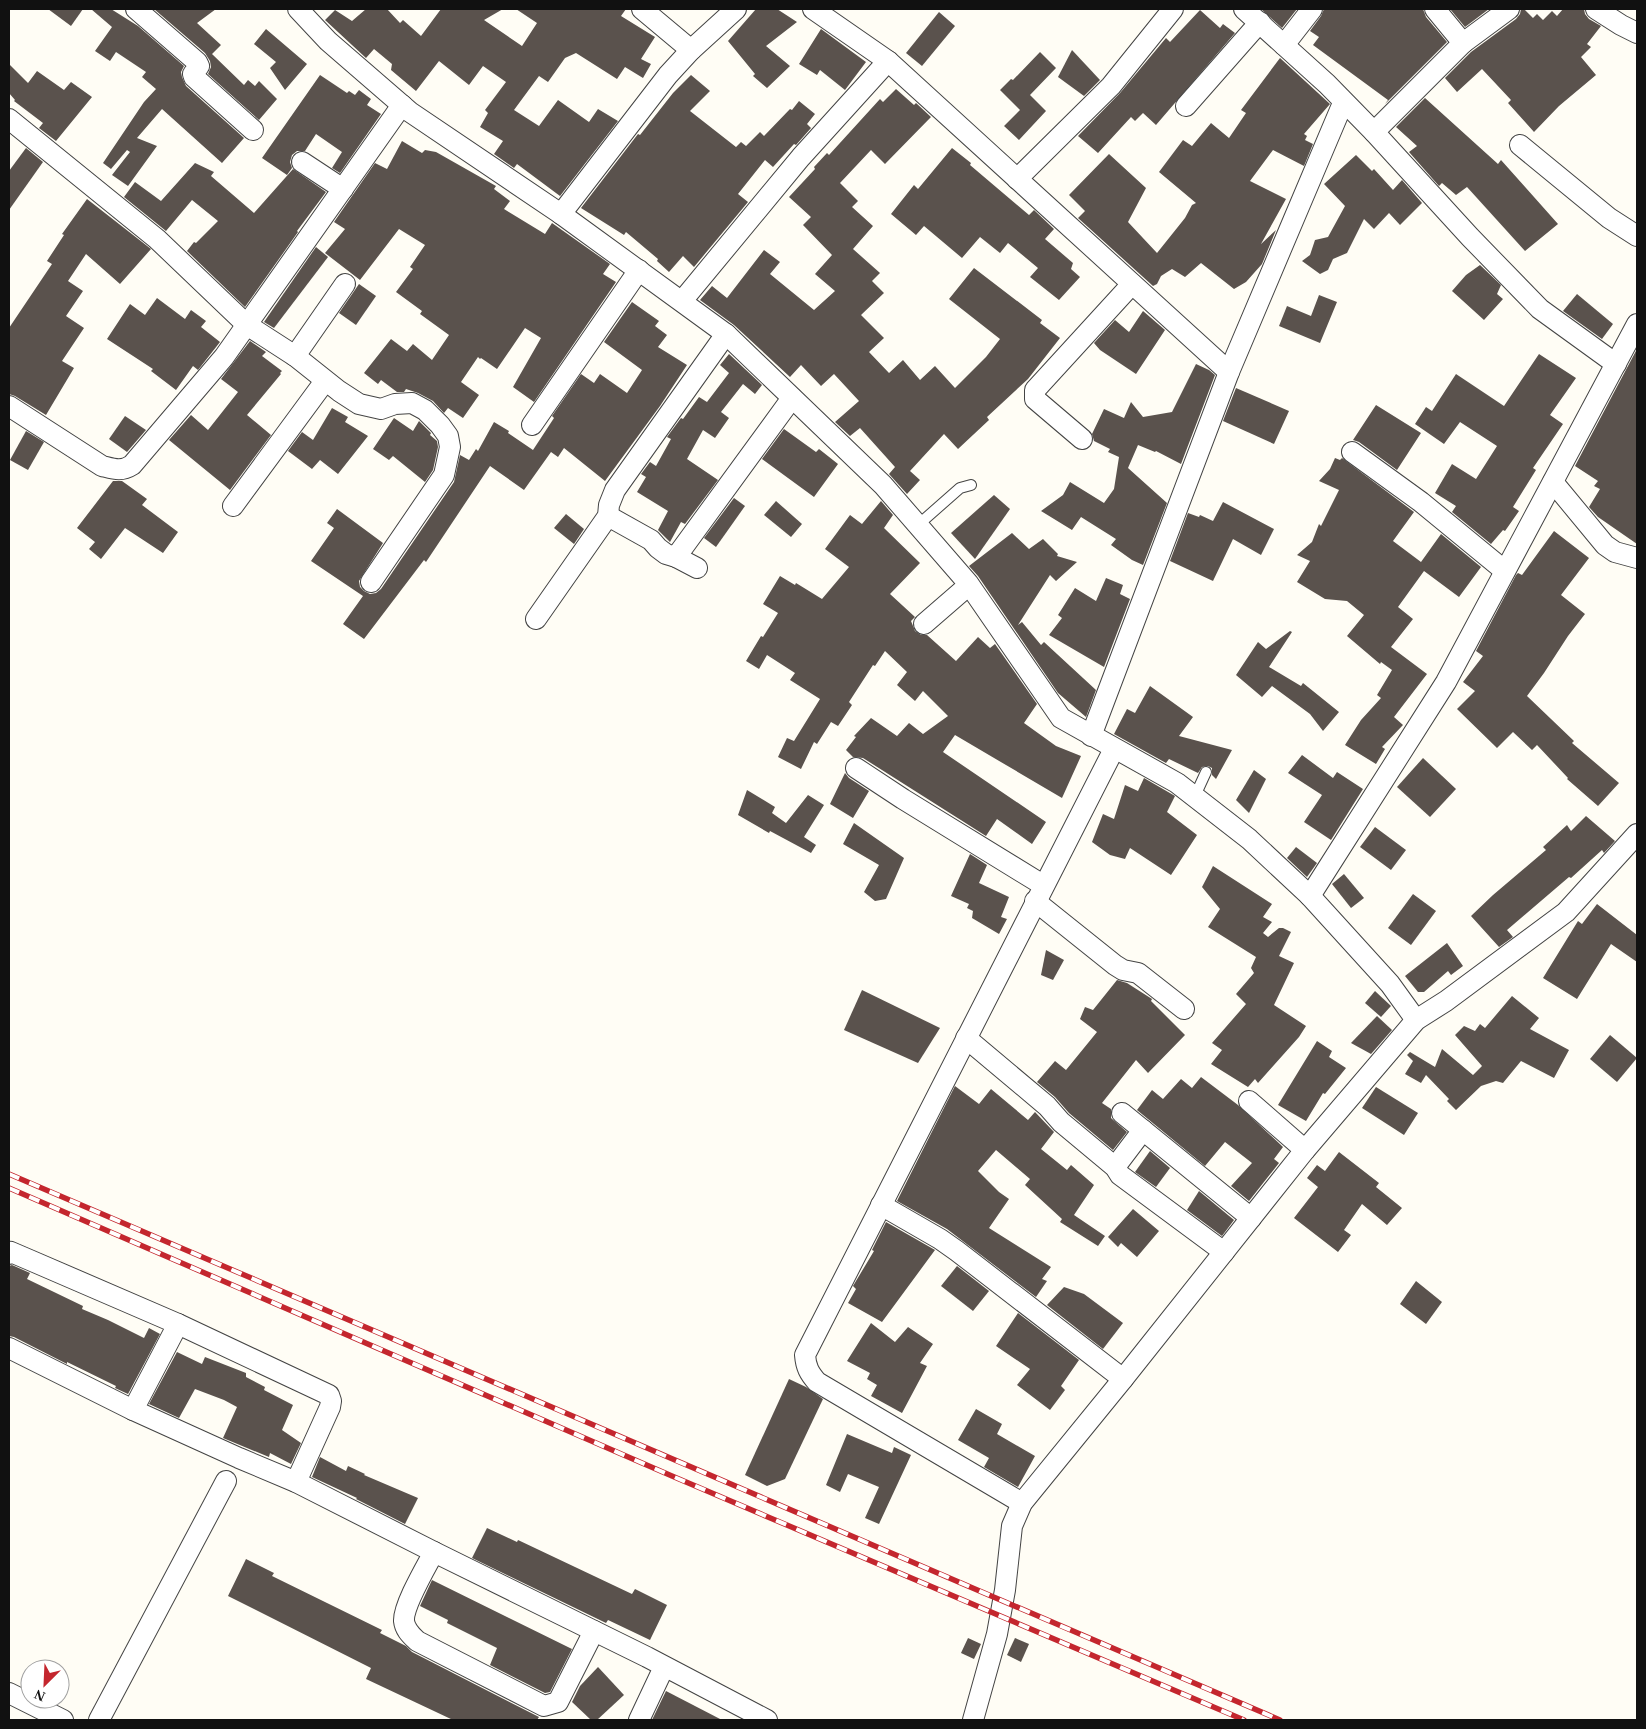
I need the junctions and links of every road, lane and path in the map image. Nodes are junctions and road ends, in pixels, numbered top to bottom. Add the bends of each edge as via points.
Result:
1 (298, 9) edge
2 (642, 9) edge
3 (736, 9) edge
4 (812, 9) edge
5 (1173, 9) edge
6 (1244, 9) edge
7 (1312, 9) edge
8 (1435, 9) edge
9 (1510, 9) edge
10 (1596, 9) edge
11 (144, 11) edge
12 (1260, 22) junction
13 (1637, 33) edge
14 (1463, 42) junction
15 (1284, 46) junction
16 (691, 50) junction
17 (888, 61) junction
18 (1343, 103) junction
19 (402, 105) junction
20 (1186, 106) dead end
21 (9, 119) edge
22 (253, 130) dead end
23 (1374, 132) junction
24 (1520, 145) dead end
25 (302, 162) dead end
26 (1017, 179) junction
27 (343, 189) junction
28 (561, 214) junction
29 (1637, 236) edge
30 (639, 270) junction
31 (345, 284) dead end
32 (1132, 284) junction
33 (682, 301) junction
34 (1637, 324) edge
35 (246, 325) junction
36 (726, 334) junction
37 (295, 356) junction
38 (1616, 364) junction
39 (1229, 372) junction
40 (324, 381) junction
41 (792, 398) junction
42 (9, 406) edge
43 (532, 425) dead end
44 (1082, 439) dead end
45 (1352, 452) dead end
46 (1553, 482) junction
47 (971, 485) dead end
48 (233, 506) dead end
49 (608, 516) junction
50 (918, 525) junction
51 (676, 557) junction
52 (1637, 558) edge
53 (697, 568) dead end
54 (1505, 571) junction
55 (371, 582) dead end
56 (969, 585) junction
57 (536, 619) dead end
58 (924, 624) dead end
59 (1091, 736) junction
60 (1114, 748) junction
61 (856, 768) dead end
62 (1206, 772) dead end
63 (1195, 796) junction
64 (1637, 834) edge
65 (1039, 893) junction
66 (1310, 896) junction
67 (1184, 1009) dead end
68 (1416, 1020) junction
69 (966, 1038) junction
70 (1249, 1101) dead end
71 (1122, 1113) dead end
72 (1143, 1130) junction
73 (1305, 1150) junction
74 (1115, 1167) junction
75 (881, 1205) junction
76 (1251, 1218) junction
77 (1224, 1252) junction
78 (9, 1254) edge
79 (178, 1324) junction
80 (9, 1348) edge
81 (1123, 1379) junction
82 (133, 1410) junction
83 (226, 1482) dead end
84 (296, 1482) junction
85 (1022, 1503) junction
86 (434, 1552) junction
87 (594, 1631) junction
88 (656, 1663) junction
89 (9, 1693) edge
90 (63, 1720) edge
91 (99, 1720) edge
92 (639, 1720) edge
93 (767, 1720) edge
94 (973, 1720) edge

1 - 19 street via 328,41
2 - 16 street
3 - 16 street
4 - 17 street
5 - 26 street via 1111,86
6 - 12 street
7 - 15 street
8 - 14 street
9 - 14 street
10 - 13 street
11 - 22 street via 197,62 199,66 194,77
12 - 15 street
12 - 20 street
14 - 23 street
15 - 18 street via 1327,84
16 - 28 street
17 - 26 street
17 - 33 street via 801,157
18 - 23 street
18 - 39 street
19 - 27 street
19 - 28 street
21 - 35 street via 157,239
23 - 38 street via 1540,309
24 - 29 street via 1609,218
25 - 27 street
26 - 32 street
27 - 35 street
28 - 30 street
30 - 33 street
30 - 43 street
31 - 37 street
32 - 39 street
32 - 44 street via 1035,390 1035,399
33 - 36 street
34 - 38 street
35 - 37 street
35 - 42 street via 224,357 132,465 125,469 102,466
36 - 41 street
36 - 49 street via 615,490
37 - 40 street
38 - 46 street
39 - 59 street
40 - 48 street
40 - 55 street via 359,404 381,409 412,403 425,410 448,436 450,453 444,475
41 - 50 street via 883,486
41 - 51 street
45 - 54 street via 1421,502
46 - 52 street via 1605,545 1615,552
46 - 54 street
47 - 50 lane via 960,488
49 - 51 street via 651,540 666,554
49 - 57 street
50 - 56 street
51 - 53 street
54 - 66 street via 1446,682
56 - 58 street
56 - 59 street via 1061,718
59 - 60 street
60 - 63 street
60 - 65 street
61 - 65 street
62 - 63 lane
63 - 66 street via 1249,839
64 - 68 street via 1566,912
65 - 67 street via 1115,965 1138,973
65 - 69 street
66 - 68 street via 1390,984
68 - 73 street
69 - 74 street
69 - 75 street
70 - 73 street
71 - 72 street
72 - 74 street
72 - 76 street
73 - 76 street
74 - 77 street via 1120,1175
75 - 81 street via 957,1251
75 - 85 street via 805,1356 806,1367 817,1382
76 - 77 street
77 - 81 street
78 - 79 street via 26,1258
79 - 82 street
79 - 84 street via 329,1394 330,1407
80 - 82 street
81 - 85 street
82 - 84 street
83 - 91 street
84 - 86 street
85 - 94 street via 1012,1526 1001,1615
86 - 87 street
86 - 87 street via 405,1611 404,1622 410,1635 544,1706 558,1702 563,1695
87 - 88 street
88 - 92 street
88 - 93 street
89 - 90 street

